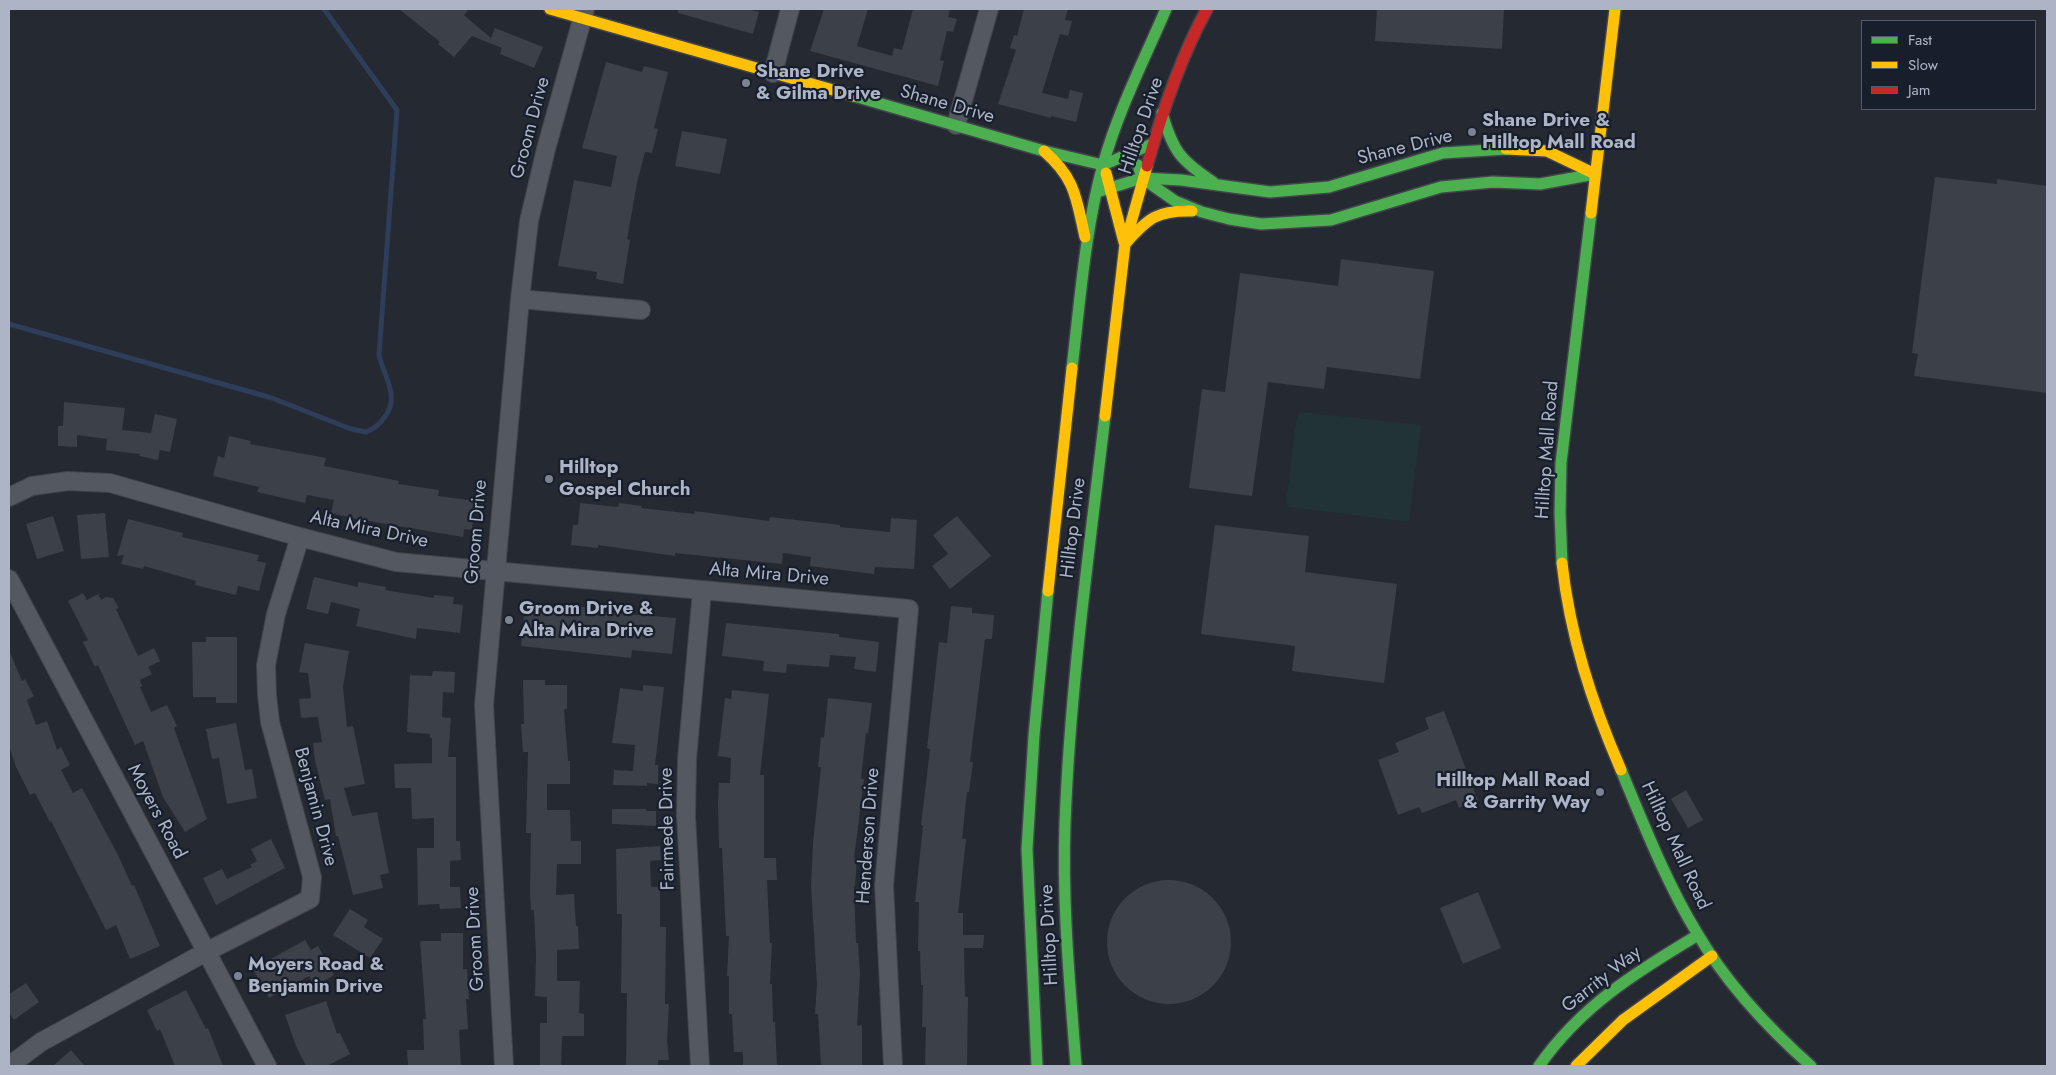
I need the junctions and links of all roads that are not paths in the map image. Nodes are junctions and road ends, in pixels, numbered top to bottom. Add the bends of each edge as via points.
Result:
1 (550, 9) edge
2 (790, 9) edge
3 (989, 9) edge
4 (1166, 9) edge
5 (1208, 9) edge
6 (1615, 9) edge
7 (583, 13) edge
8 (773, 73) junction
9 (1162, 113) junction
10 (1120, 115) junction
11 (956, 125) junction
12 (1130, 142) junction
13 (1152, 144) junction
14 (1044, 151) junction
15 (1103, 165) junction
16 (1595, 174) junction
17 (1142, 178) junction
18 (1220, 186) junction
19 (1110, 188) junction
20 (1097, 192) junction
21 (1202, 212) junction
22 (1087, 244) junction
23 (1125, 244) junction
24 (520, 299) junction
25 (641, 310) dead end
26 (9, 497) edge
27 (300, 538) junction
28 (495, 572) junction
29 (9, 578) edge
30 (702, 591) junction
31 (909, 609) joint
32 (1698, 935) junction
33 (206, 952) junction
34 (1712, 956) junction
35 (1551, 1046) junction
36 (9, 1066) edge
37 (267, 1066) edge
38 (504, 1066) edge
39 (700, 1066) edge
40 (893, 1066) edge
41 (1037, 1066) edge
42 (1076, 1066) edge
43 (1532, 1066) edge
44 (1539, 1066) edge
45 (1576, 1066) edge
46 (1812, 1066) edge

1 - 7 street, Shane Drive
2 - 8 street
3 - 11 street
4 - 10 street, Hilltop Drive
5 - 9 street, Hilltop Drive via 1196,29
6 - 16 street, Hilltop Mall Road
7 - 8 street, Shane Drive
7 - 24 street, Groom Drive via 529,221
8 - 11 street, Shane Drive
9 - 13 street, Hilltop Drive
9 - 18 street via 1179,157
10 - 12 street
10 - 15 street, Hilltop Drive
11 - 14 street, Shane Drive
12 - 13 street
12 - 15 street
12 - 17 street
13 - 17 street, Hilltop Drive
14 - 15 street, Shane Drive
14 - 22 street via 1067,174
15 - 19 street
15 - 20 street, Hilltop Drive
16 - 18 street, Shane Drive via 1547,151 1496,148 1443,153 1329,187 1270,192
16 - 21 street via 1540,184 1493,182 1441,187 1331,220 1262,224
16 - 32 street, Hilltop Mall Road via 1561,463 1559,525 1564,588 1580,661 1600,720 1671,885
17 - 18 street, Shane Drive
17 - 19 street, Shane Drive
17 - 21 street via 1175,201
17 - 23 street, Hilltop Drive
19 - 20 street, Shane Drive
19 - 23 street
20 - 22 street, Hilltop Drive
21 - 23 street via 1172,209 1161,213 1149,218
22 - 41 street, Hilltop Drive via 1034,735 1027,849
23 - 42 street, Hilltop Drive via 1083,605 1069,757 1065,912
24 - 25 street
24 - 28 street, Groom Drive
26 - 27 street, Alta Mira Drive via 32,486 68,481 110,483
27 - 28 street, Alta Mira Drive via 396,562
27 - 33 street, Benjamin Drive via 276,614 266,665 270,722 312,877 310,898
28 - 30 street, Alta Mira Drive
28 - 38 street, Groom Drive via 484,705
29 - 33 street, Moyers Road
30 - 31 street, Alta Mira Drive
30 - 39 street, Fairmede Drive via 686,816
31 - 40 street, Henderson Drive via 884,885
32 - 34 street, Hilltop Mall Road
32 - 35 street, Garrity Way via 1628,977 1586,1011
33 - 36 street, Benjamin Drive via 41,1042
33 - 37 street, Moyers Road
34 - 45 street via 1644,1003
34 - 46 street, Hilltop Mall Road via 1762,1018
35 - 43 street
35 - 44 street, Garrity Way

